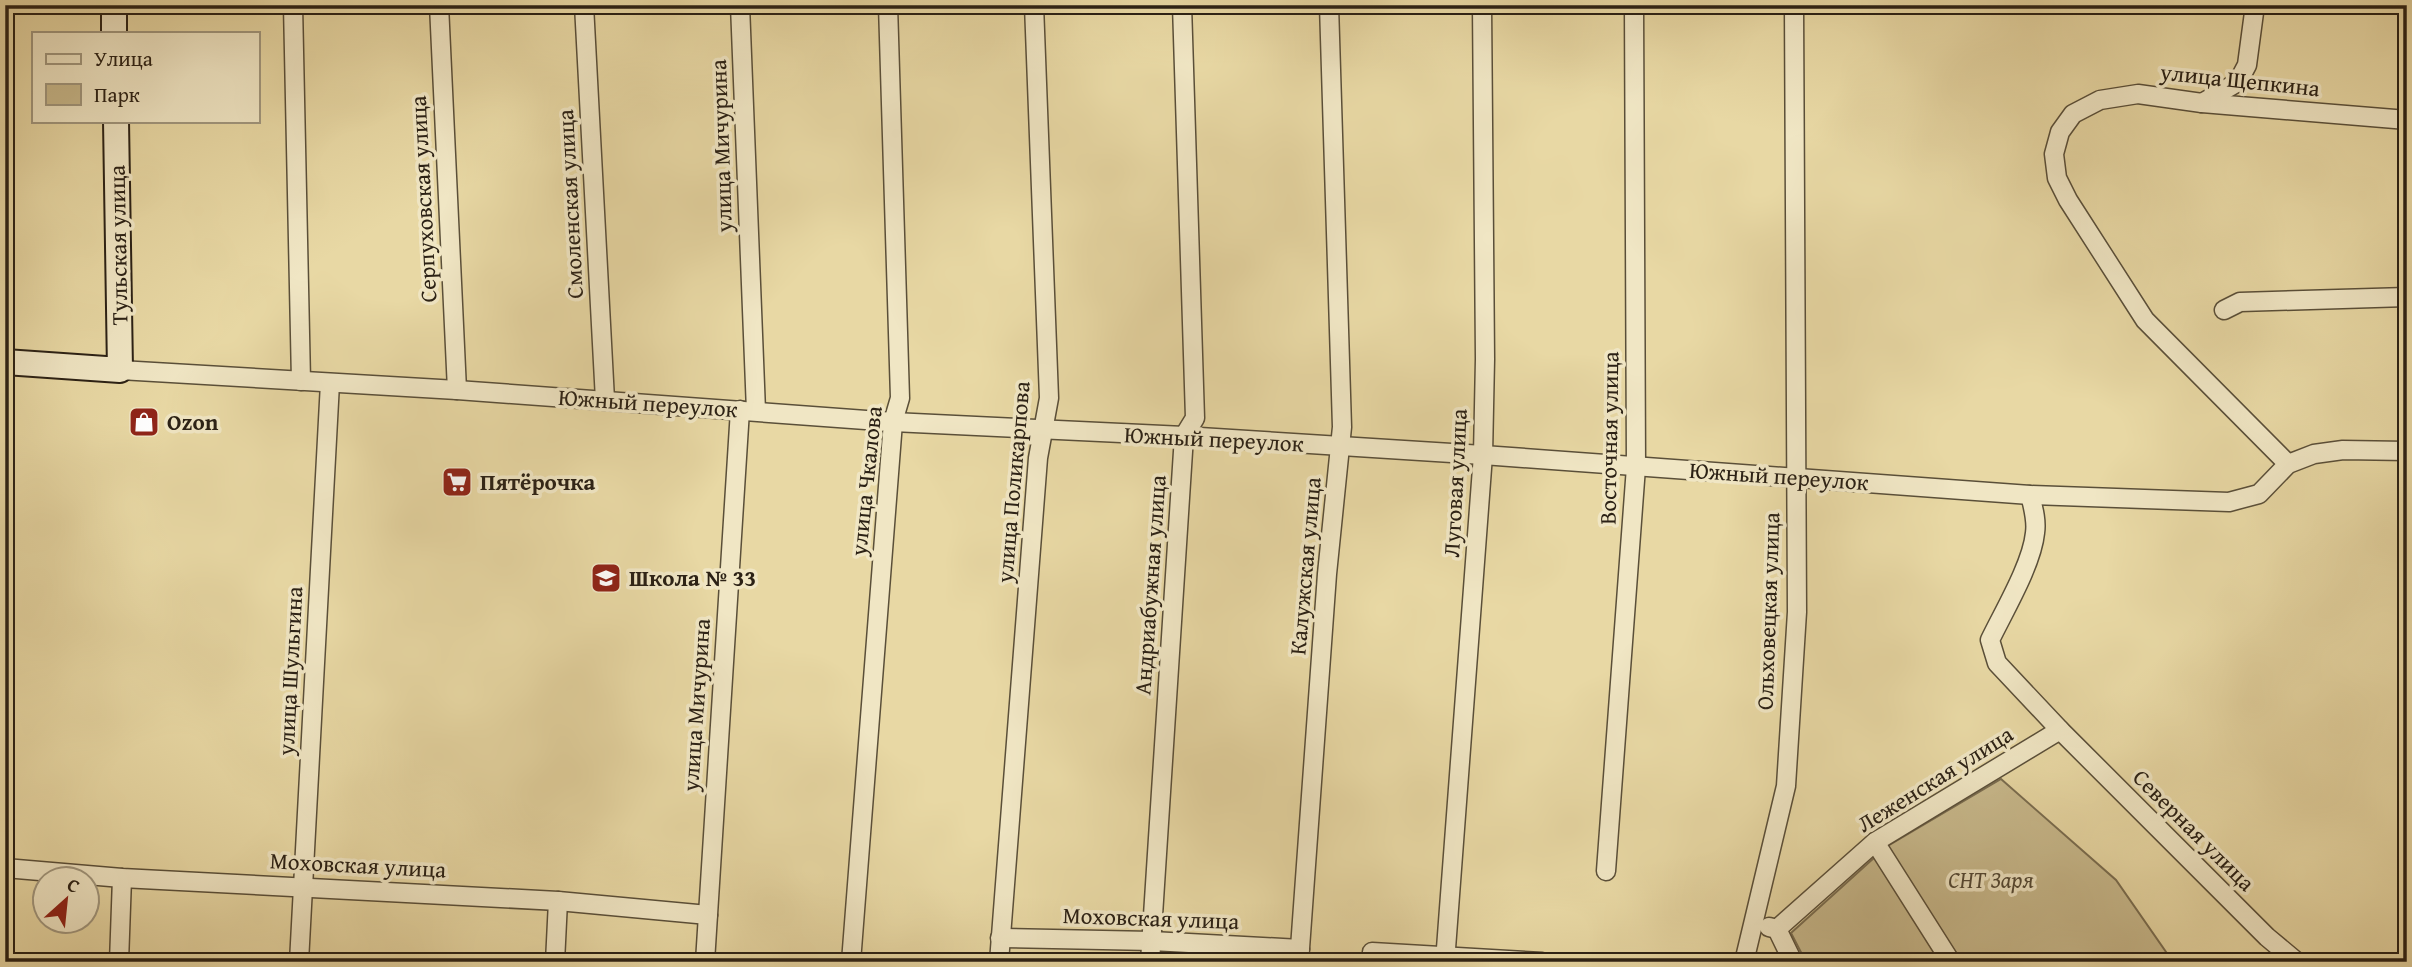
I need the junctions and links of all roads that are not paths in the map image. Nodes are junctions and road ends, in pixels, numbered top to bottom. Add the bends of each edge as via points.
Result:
1 (114, 5) edge
2 (293, 5) edge
3 (439, 5) edge
4 (584, 5) edge
5 (740, 5) edge
6 (888, 5) edge
7 (1034, 5) edge
8 (1182, 5) edge
9 (1329, 5) edge
10 (1482, 5) edge
11 (1634, 5) edge
12 (1794, 5) edge
13 (2255, 5) edge
14 (114, 32) edge
15 (2202, 103) junction
16 (2407, 120) edge
17 (116, 122) edge
18 (2407, 297) edge
19 (2224, 310) dead end
20 (5, 362) edge
21 (120, 370) junction
22 (301, 381) junction
23 (330, 383) junction
24 (457, 390) junction
25 (605, 400) junction
26 (748, 411) junction
27 (893, 422) junction
28 (1044, 430) junction
29 (1184, 436) junction
30 (1340, 446) junction
31 (2407, 451) edge
32 (1483, 455) junction
33 (2288, 464) junction
34 (1636, 467) junction
35 (1795, 477) junction
36 (2030, 495) junction
37 (2060, 730) junction
38 (1875, 842) junction
39 (5, 868) edge
40 (1606, 871) dead end
41 (122, 878) junction
42 (303, 887) junction
43 (558, 901) junction
44 (708, 915) junction
45 (1755, 924) junction
46 (1777, 929) junction
47 (1000, 938) junction
48 (1152, 941) junction
49 (1372, 952) dead end
50 (1300, 955) edge
51 (1446, 958) edge
52 (119, 962) edge
53 (299, 962) edge
54 (555, 962) edge
55 (705, 962) edge
56 (851, 962) edge
57 (999, 962) edge
58 (1150, 962) edge
59 (1542, 962) edge
60 (1744, 962) edge
61 (1793, 962) edge
62 (1951, 962) edge
63 (2297, 962) edge

1 - 14 main road
2 - 22 street
3 - 24 street, Серпуховская улица
4 - 25 street, Смоленская улица
5 - 26 street, улица Мичурина
6 - 27 street, улица Чкалова via 900,398
7 - 28 street, улица Поликарпова via 1049,398
8 - 29 street, Андриабужная улица via 1195,418
9 - 30 street, Калужская улица
10 - 32 street, Луговая улица
11 - 34 street, Восточная улица
12 - 35 street, Ольховецкая улица
13 - 15 street via 2247,65 2238,82
15 - 16 street, улица Щепкина
15 - 33 street, улица Щепкина via 2138,94 2100,100 2073,114 2060,132 2054,154 2057,178 2145,320
17 - 21 main road, Тульская улица
18 - 19 street via 2240,302
20 - 21 main road, Южный переулок
21 - 22 street, Южный переулок
22 - 23 street, Южный переулок
23 - 24 street, Южный переулок
23 - 42 street, улица Шульгина
24 - 25 street, Южный переулок
25 - 26 street, Южный переулок
26 - 27 street, Южный переулок
26 - 44 street, улица Мичурина
27 - 28 street, Южный переулок
27 - 56 street, улица Чкалова
28 - 29 street, Южный переулок
28 - 47 street, улица Поликарпова
29 - 30 street, Южный переулок
29 - 48 street, Андриабужная улица
30 - 32 street, Южный переулок
30 - 50 street, Калужская улица
31 - 33 street, Южный переулок via 2343,450
32 - 34 street, Южный переулок
32 - 51 street, Луговая улица
33 - 36 street, Южный переулок via 2259,494 2229,502
34 - 35 street, Южный переулок
34 - 40 street, Восточная улица
35 - 36 street, Южный переулок
35 - 45 street, Ольховецкая улица via 1797,612 1786,786
36 - 37 street, Северная улица via 2035,534 2021,577 1990,640 1997,663
37 - 38 street, Леженская улица
37 - 63 street, Северная улица
38 - 46 street, Леженская улица
38 - 62 street
39 - 41 street, Моховская улица
41 - 42 street, Моховская улица
41 - 52 street
42 - 43 street, Моховская улица
42 - 53 street, улица Шульгина
43 - 44 street, Моховская улица
43 - 54 street
44 - 55 street, улица Мичурина
45 - 46 street
45 - 60 street, Ольховецкая улица
46 - 61 street
47 - 48 street, Моховская улица
47 - 57 street, улица Поликарпова
48 - 50 street, Моховская улица
48 - 58 street, Андриабужная улица
49 - 51 street
51 - 59 street

